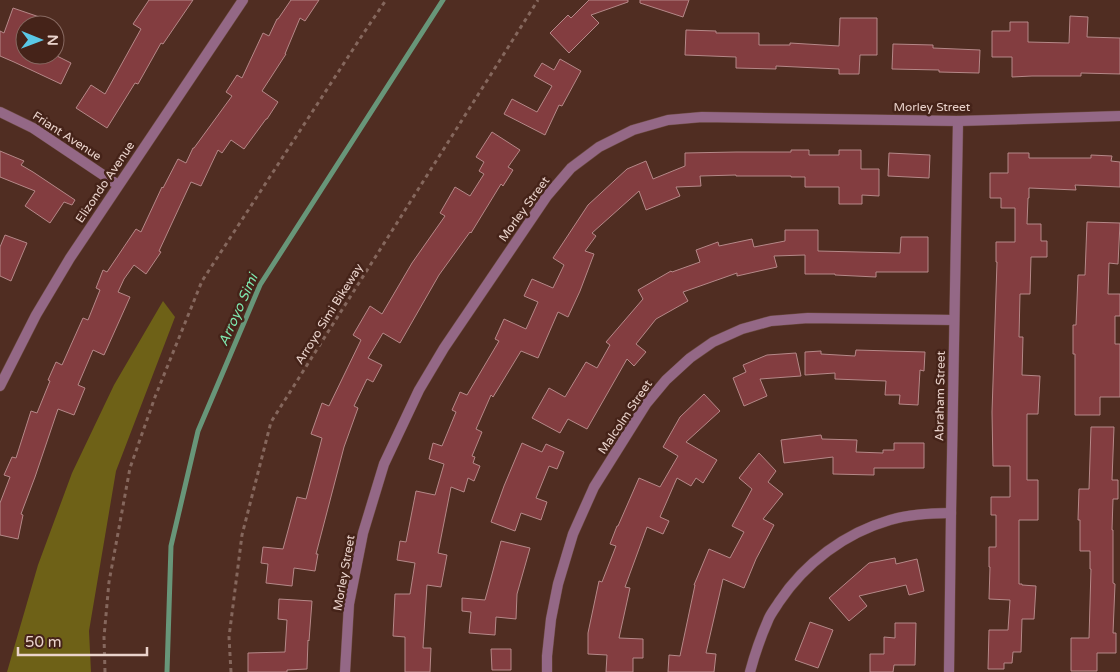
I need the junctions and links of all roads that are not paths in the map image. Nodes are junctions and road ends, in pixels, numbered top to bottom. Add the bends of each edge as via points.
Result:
1 (243, 0) edge
2 (0, 112) edge
3 (1120, 116) edge
4 (958, 121) junction
5 (118, 185) junction
6 (954, 320) junction
7 (0, 386) edge
8 (951, 513) junction
9 (345, 672) edge
10 (547, 672) edge
11 (750, 672) edge
12 (949, 672) edge

1 - 5 street, Elizondo Avenue
2 - 5 street, Friant Avenue via 33,128
3 - 4 street, Morley Street
4 - 6 street, Abraham Street
4 - 9 street, Morley Street via 702,116 668,120 633,130 599,147 571,168 546,196 444,348 419,390 384,464 361,542 350,604
5 - 7 street, Elizondo Avenue via 70,258
6 - 8 street, Abraham Street
6 - 10 street, Malcolm Street via 808,318 771,322 713,342 690,358 646,404 594,487 573,534 558,584 551,619
8 - 11 street via 891,520 864,529 825,552 788,589 770,616
8 - 12 street, Abraham Street

